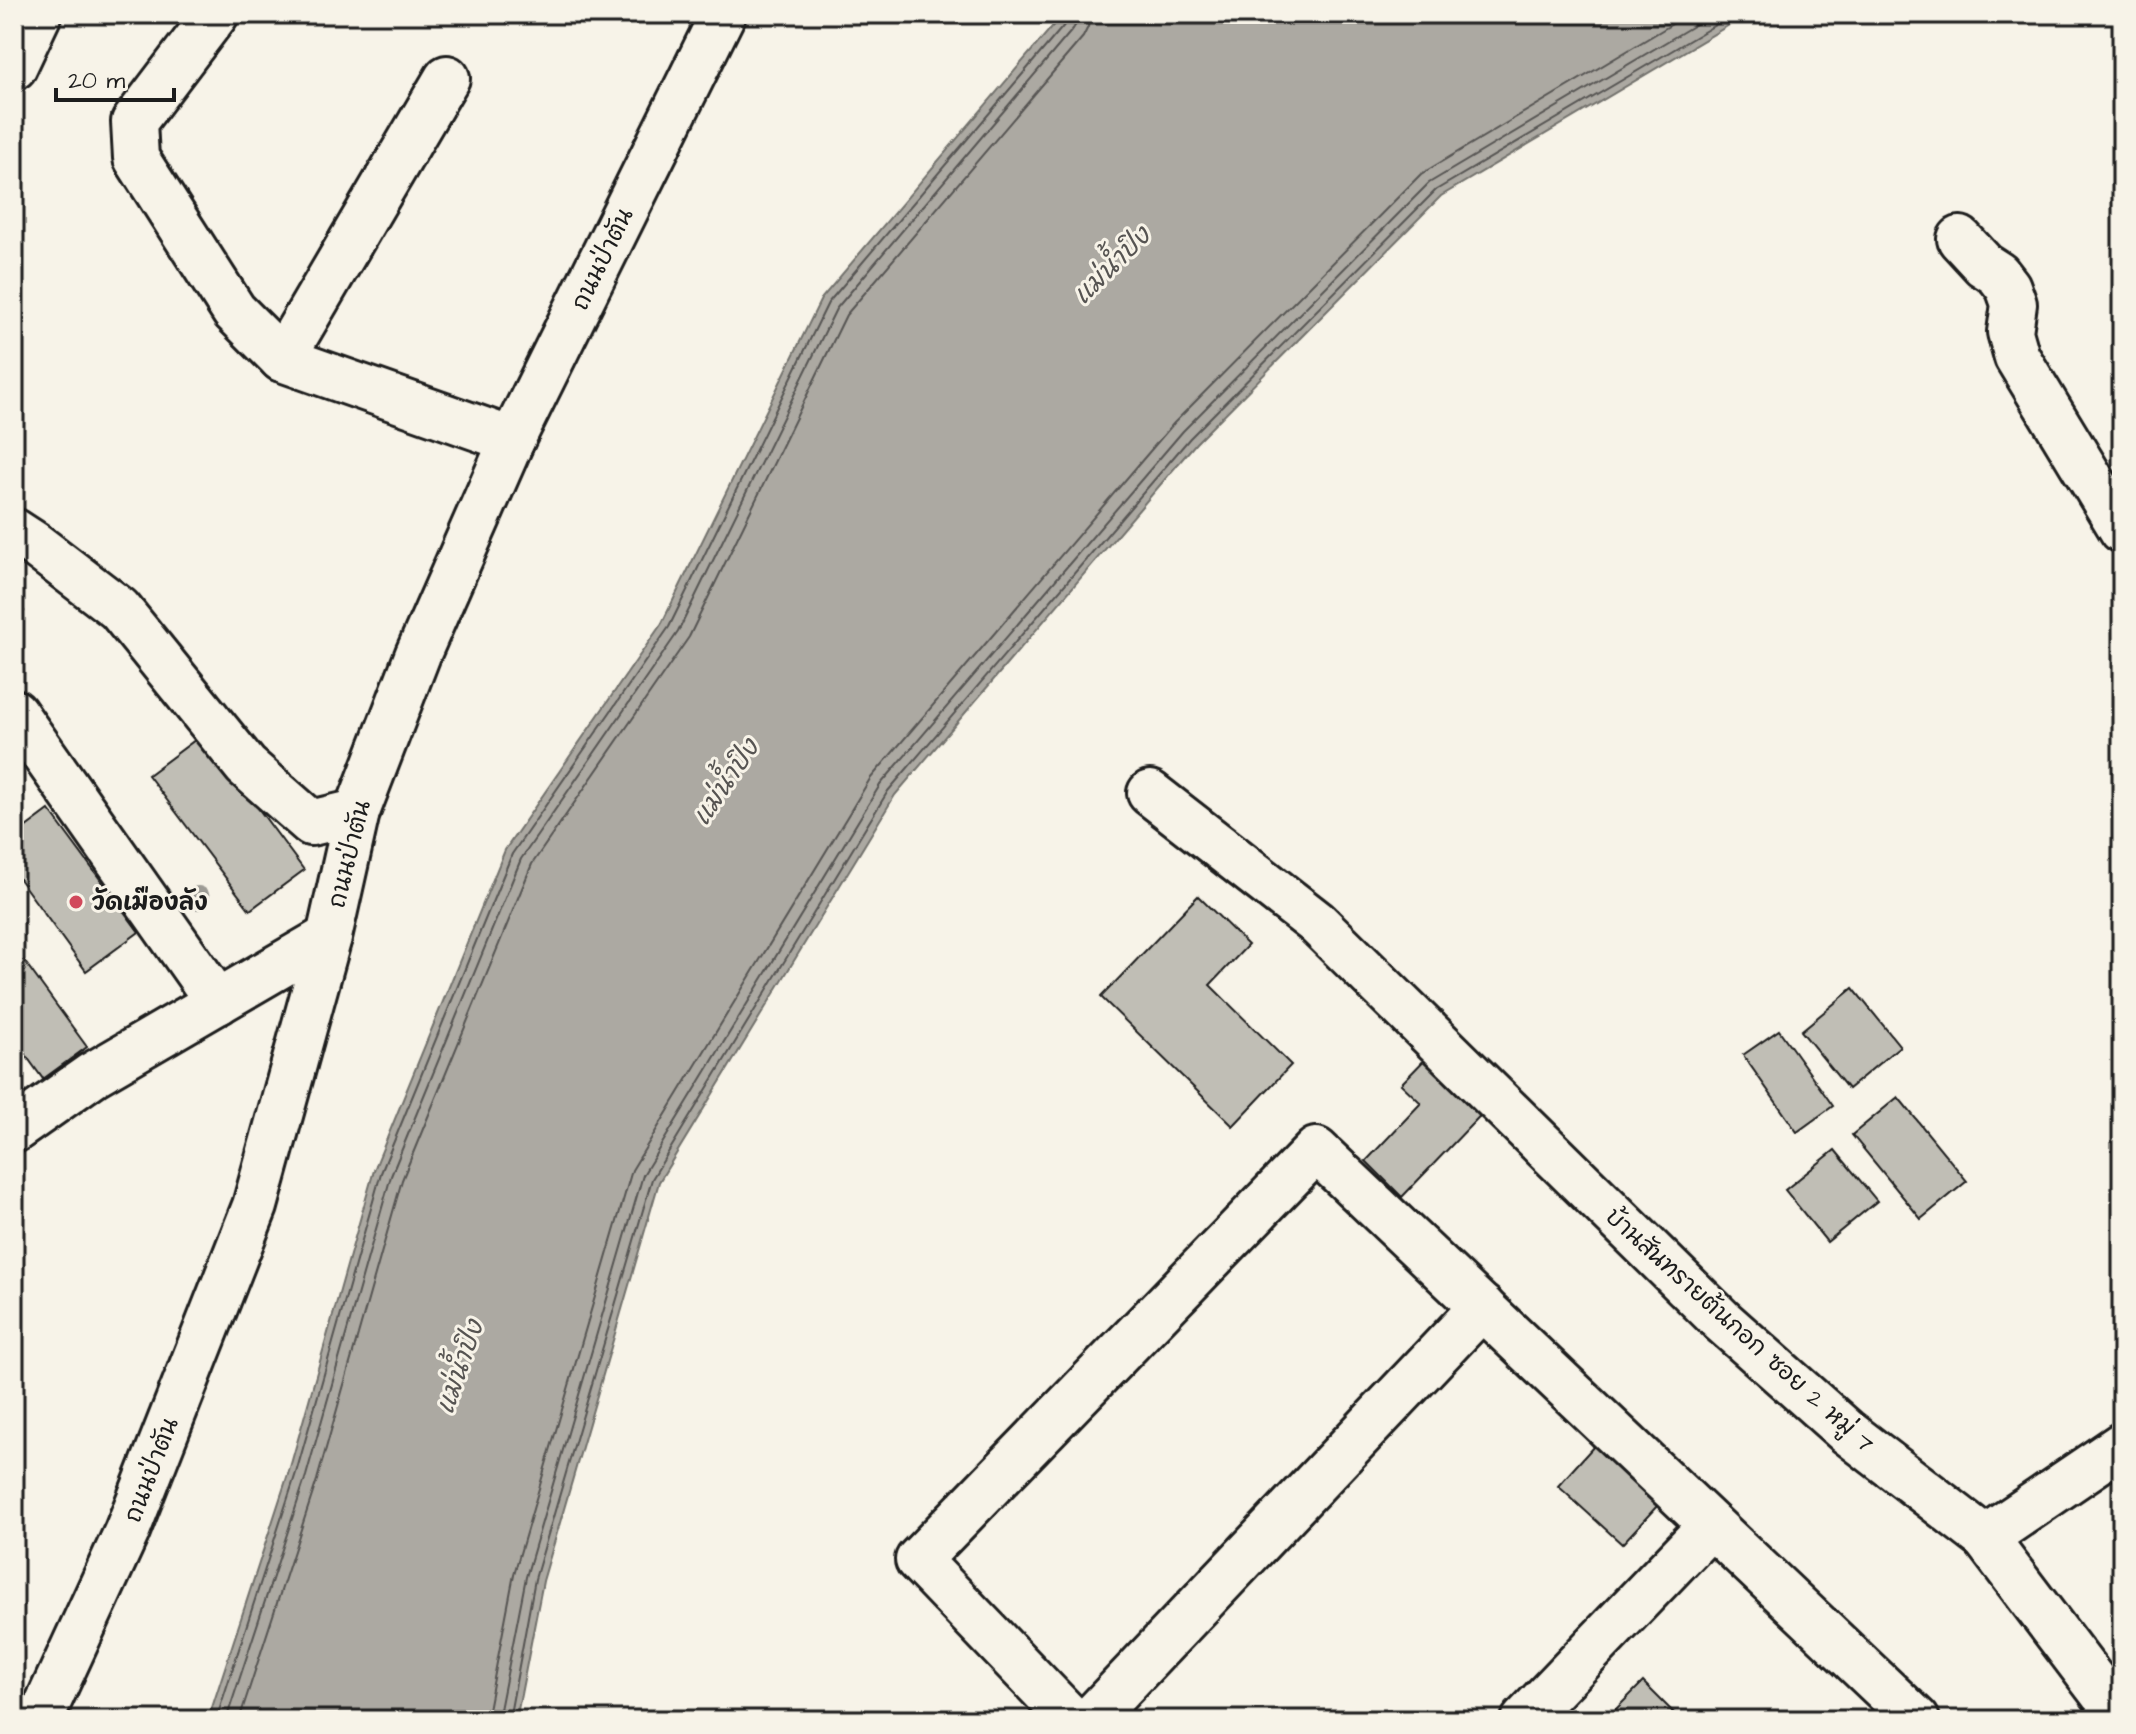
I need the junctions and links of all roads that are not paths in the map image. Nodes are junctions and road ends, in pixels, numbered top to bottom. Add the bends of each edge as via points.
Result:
1 (39, 14) edge
2 (216, 14) edge
3 (723, 14) edge
4 (14, 67) edge
5 (447, 78) dead end
6 (1960, 239) dead end
7 (282, 359) junction
8 (512, 440) junction
9 (2122, 530) edge
10 (14, 531) edge
11 (14, 712) edge
12 (1150, 793) dead end
13 (357, 812) junction
14 (329, 937) junction
15 (218, 1002) junction
16 (14, 1130) edge
17 (1482, 1307) junction
18 (2122, 1445) edge
19 (1711, 1525) junction
20 (1985, 1538) junction
21 (2122, 1719) edge
22 (40, 1720) edge
23 (1072, 1720) edge
24 (1090, 1720) edge
25 (1524, 1720) edge
26 (1917, 1720) edge

1 - 4 street
2 - 7 street via 134,122 136,158 234,311
3 - 8 street, ถนนป่าตัน
5 - 7 street
6 - 9 street via 2008,287 2017,357
7 - 8 street
8 - 13 street, ถนนป่าตัน via 418,654
10 - 13 street via 119,609 246,766 311,823
11 - 15 street
12 - 20 street, บ้านสันทรายต้นกอก ซอย 2 หมู่ 7 via 1317,923 1722,1321 1846,1431
13 - 14 street, ถนนป่าตัน
14 - 15 street
14 - 22 street, ถนนป่าตัน via 255,1206 127,1531
15 - 16 street via 92,1075
17 - 19 street
17 - 23 street via 1316,1150 918,1560
17 - 24 street
18 - 20 street
19 - 25 street
19 - 26 street
20 - 21 street, บ้านสันทรายต้นกอก ซอย 2 หมู่ 7

